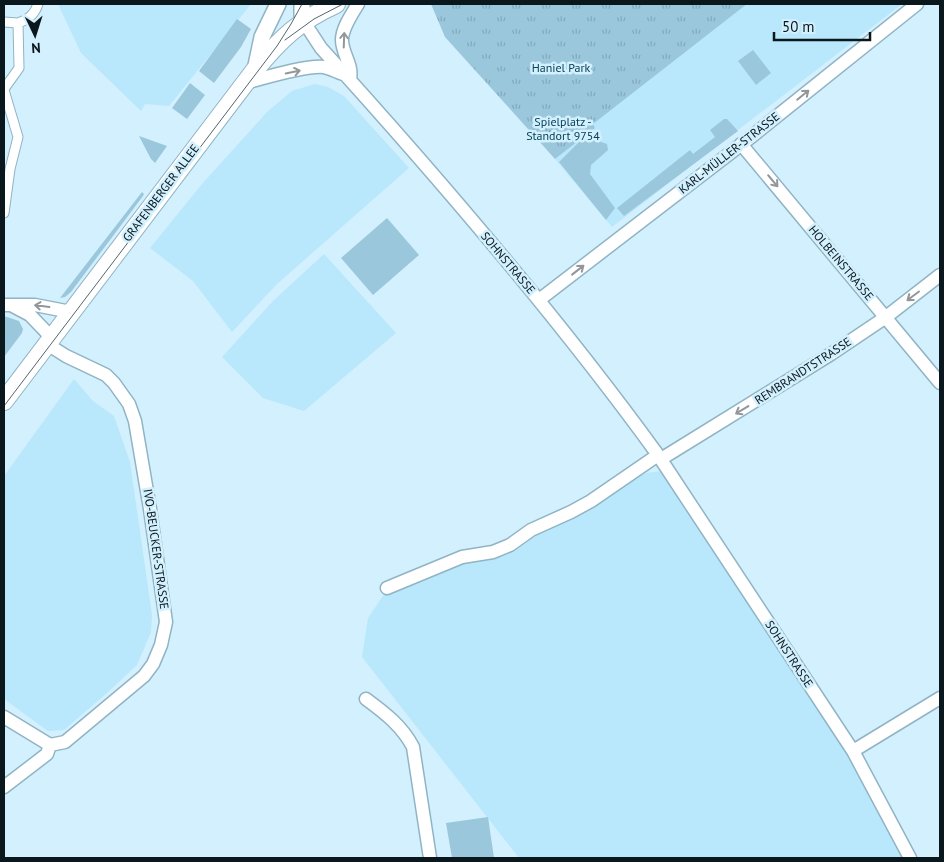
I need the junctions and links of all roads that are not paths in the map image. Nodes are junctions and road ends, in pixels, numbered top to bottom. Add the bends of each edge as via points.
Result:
1 (38, 4) edge
2 (278, 4) edge
3 (302, 4) edge
4 (336, 4) edge
5 (358, 4) edge
6 (917, 4) edge
7 (4, 22) edge
8 (304, 22) junction
9 (18, 23) junction
10 (250, 76) junction
11 (348, 77) junction
12 (4, 89) edge
13 (742, 144) junction
14 (4, 213) edge
15 (940, 275) edge
16 (539, 300) junction
17 (8, 305) edge
18 (71, 312) junction
19 (886, 317) junction
20 (49, 341) junction
21 (940, 383) edge
22 (4, 401) edge
23 (659, 457) junction
24 (387, 588) dead end
25 (940, 698) edge
26 (366, 699) dead end
27 (4, 717) edge
28 (50, 745) junction
29 (853, 751) junction
30 (4, 787) edge
31 (430, 858) edge
32 (910, 858) edge

1 - 9 street via 29,18
2 - 10 street via 262,37
3 - 8 street
4 - 8 main road, GRAFENBERGER ALLEE
11 -> 5 street via 351,72 342,41
13 -> 6 street, KARL-MÜLLER-STRASSE
7 - 9 street
8 - 10 main road, GRAFENBERGER ALLEE via 283,37
8 - 11 street, SOHNSTRASSE via 321,48
9 - 12 street via 19,68
10 -> 11 street via 324,67
10 - 18 main road, GRAFENBERGER ALLEE
11 - 16 street, SOHNSTRASSE
12 - 14 street via 18,137
16 -> 13 street, KARL-MÜLLER-STRASSE
13 -> 19 street, HOLBEINSTRASSE
15 -> 19 street, REMBRANDTSTRASSE
16 - 23 street, SOHNSTRASSE
18 -> 17 street via 35,305
17 - 20 street, IVO-BEUCKER-STRASSE via 30,315
18 - 20 main road, GRAFENBERGER ALLEE
19 - 21 street, HOLBEINSTRASSE
19 -> 23 street, REMBRANDTSTRASSE via 776,389
20 - 22 main road, GRAFENBERGER ALLEE
20 - 28 street, IVO-BEUCKER-STRASSE via 66,356 106,375 129,404 146,479 166,622 161,646 144,676 65,742
23 - 24 street via 591,501 531,530 510,545 493,552 462,557
23 - 29 street, SOHNSTRASSE
25 - 29 street
26 - 31 street via 395,722 413,747
27 - 28 street
28 - 30 street, IVO-BEUCKER-STRASSE via 47,754
29 - 32 street, SOHNSTRASSE

